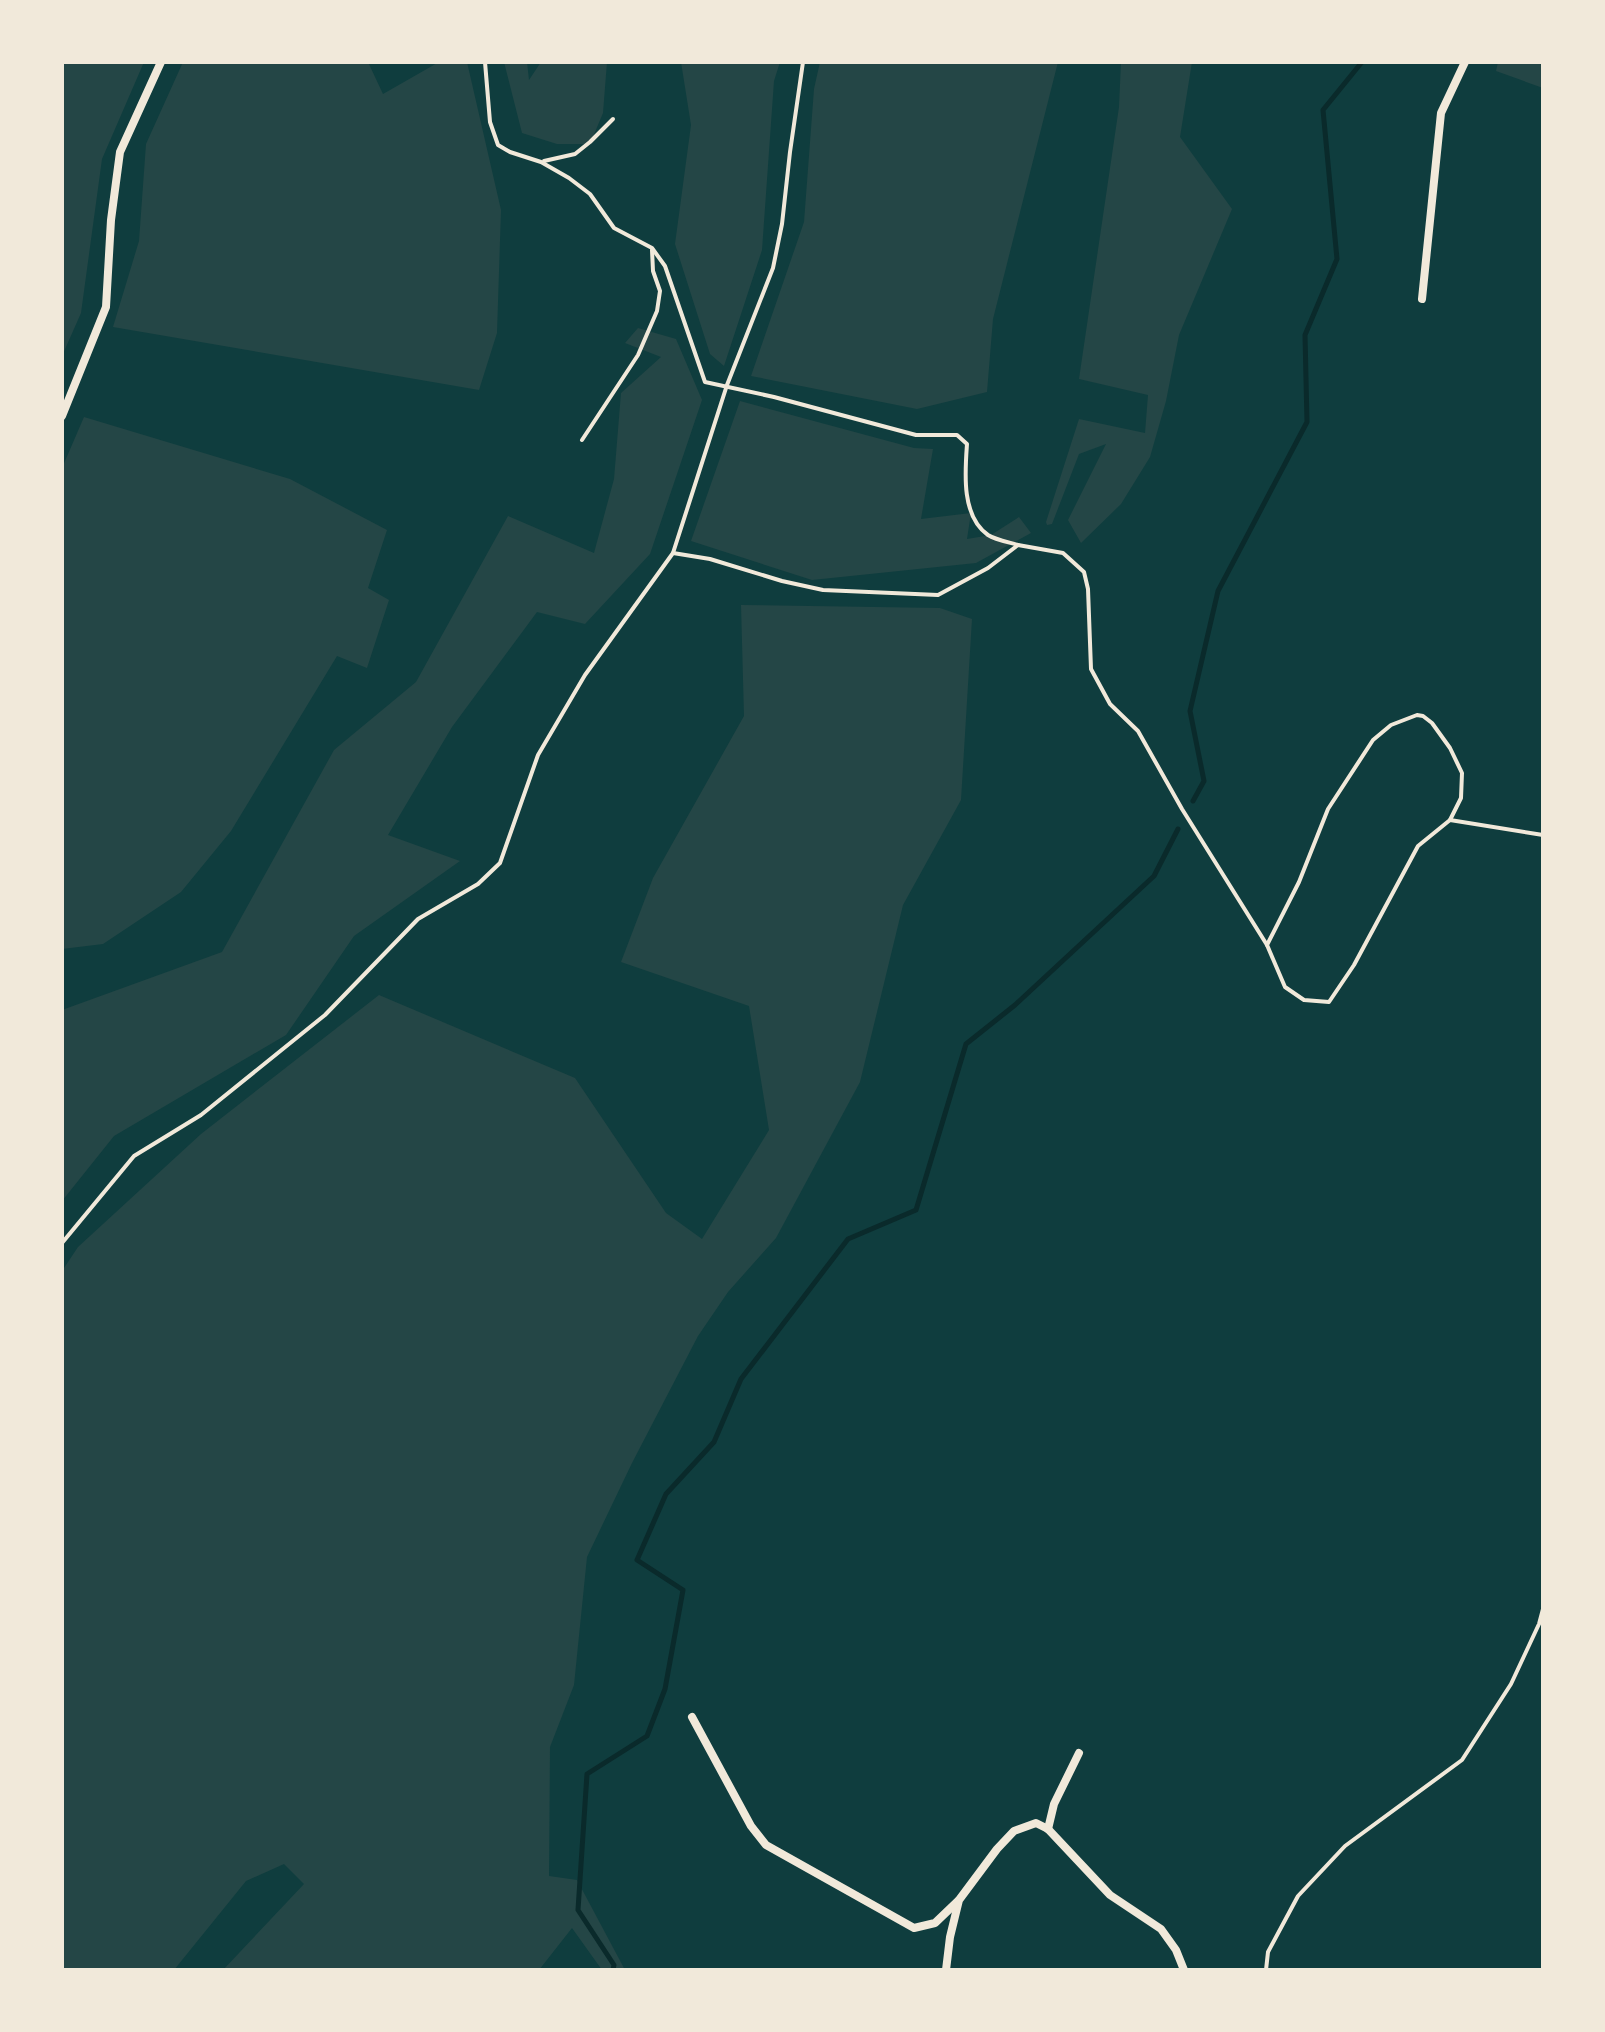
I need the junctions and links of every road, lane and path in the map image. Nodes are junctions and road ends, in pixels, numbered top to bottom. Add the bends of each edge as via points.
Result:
1 (161, 62) edge
2 (485, 62) edge
3 (803, 62) edge
4 (1465, 62) edge
5 (613, 119) dead end
6 (541, 162) junction
7 (652, 248) junction
8 (1422, 299) dead end
9 (727, 385) junction
10 (62, 416) edge
11 (582, 440) dead end
12 (1018, 545) junction
13 (673, 553) junction
14 (1450, 820) junction
15 (1543, 835) edge
16 (1267, 945) junction
17 (62, 1243) edge
18 (1543, 1609) edge
19 (692, 1717) dead end
20 (1079, 1753) dead end
21 (1048, 1829) junction
22 (959, 1900) junction
23 (946, 1970) edge
24 (1184, 1970) edge
25 (1266, 1970) edge

1 - 10 street via 120,152 106,307
2 - 6 lane via 490,122 498,145
3 - 9 lane via 773,268
4 - 8 street via 1441,113
5 - 6 lane via 575,154
6 - 7 lane via 590,194 614,228
7 - 9 lane via 665,266 705,382
7 - 11 lane via 660,291 657,311 638,355
9 - 12 lane via 916,435 957,435 967,444 968,505 980,528 990,537
9 - 13 lane
12 - 13 lane via 938,595 823,590
12 - 16 lane via 1063,553 1084,572 1091,669 1110,704 1138,731
13 - 17 lane via 585,675 538,755 500,863 478,884 418,919 325,1015 251,1075 201,1115 134,1156
14 - 15 lane
14 - 16 lane via 1418,846 1329,1002 1304,1000 1285,987
14 - 16 lane via 1461,798 1462,773 1450,748 1423,716 1391,725 1373,740 1328,809
18 - 25 lane via 1511,1684 1462,1760 1345,1846 1298,1896 1268,1952
19 - 22 street via 766,1845 914,1928 935,1923
20 - 21 street
21 - 22 street via 1036,1823 1014,1831
21 - 24 street via 1110,1895 1161,1929
22 - 23 street

